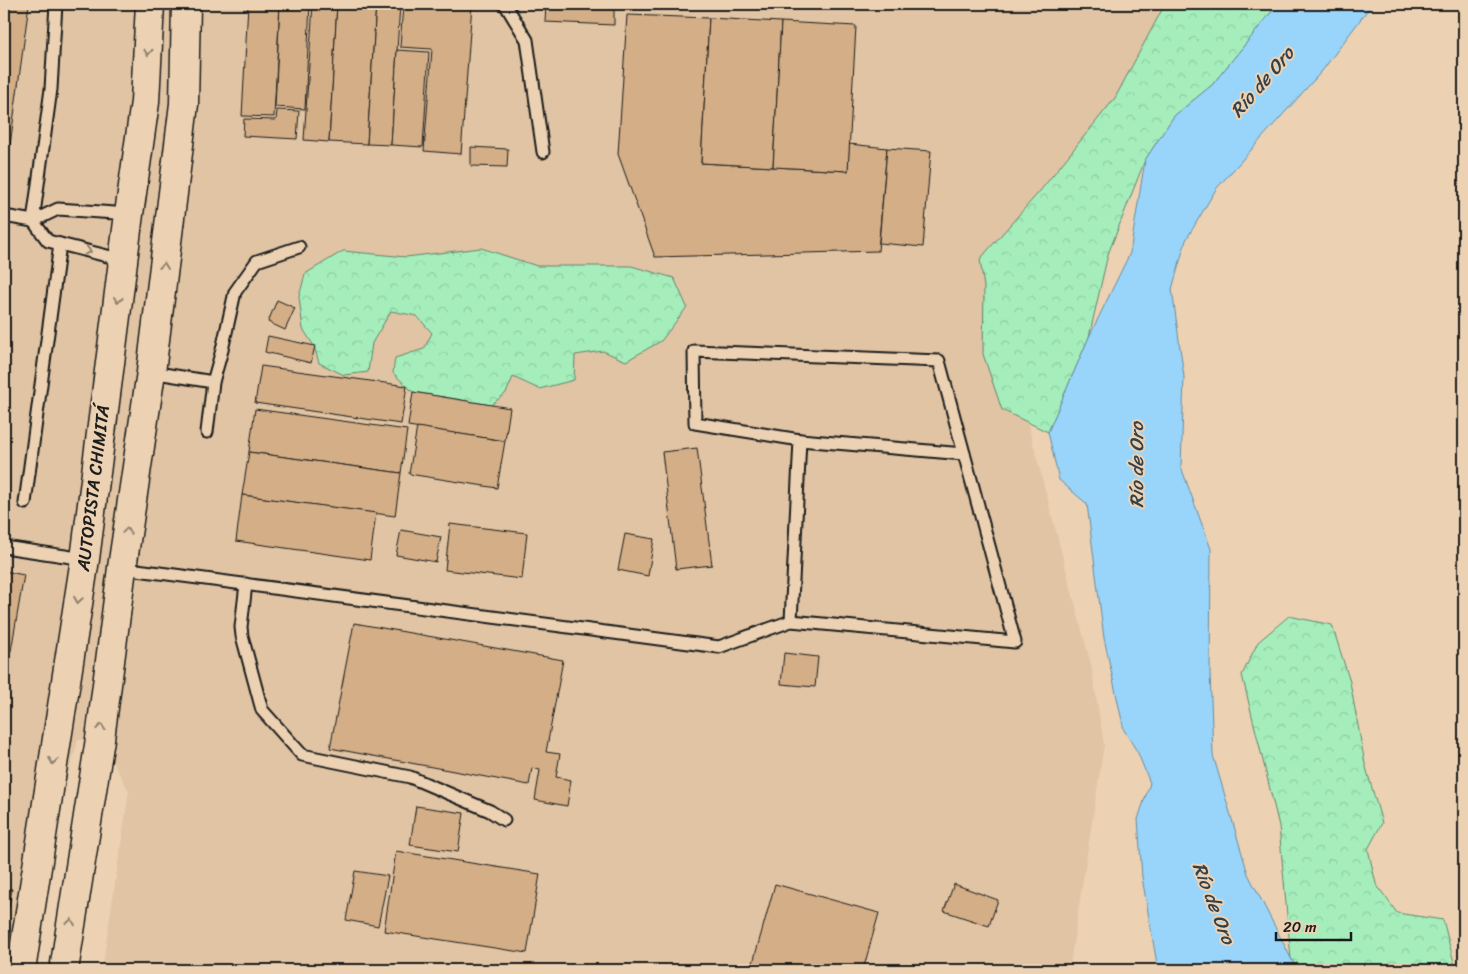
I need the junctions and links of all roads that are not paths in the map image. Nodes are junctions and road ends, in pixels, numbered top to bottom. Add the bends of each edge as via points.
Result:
1 (56, 4) edge
2 (150, 4) edge
3 (186, 4) edge
4 (505, 4) edge
5 (543, 152) dead end
6 (129, 214) junction
7 (4, 216) edge
8 (33, 221) junction
9 (60, 244) junction
10 (299, 247) dead end
11 (123, 260) junction
12 (151, 372) junction
13 (213, 382) junction
14 (207, 432) dead end
15 (800, 440) junction
16 (964, 454) junction
17 (25, 503) dead end
18 (4, 547) edge
19 (85, 559) junction
20 (122, 568) junction
21 (246, 584) junction
22 (791, 620) junction
23 (504, 820) dead end
24 (21, 970) edge
25 (64, 970) edge

1 - 8 lane via 51,89
2 -> 6 highway, AUTOPISTA CHIMITÁ via 146,102
12 -> 3 highway via 184,104
4 - 5 lane via 527,40
6 - 8 lane via 58,209
6 - 11 highway, AUTOPISTA CHIMITÁ
7 - 8 lane
8 - 9 lane via 48,240
9 -> 11 lane
9 - 17 lane
10 - 13 lane via 257,261 235,292
11 -> 19 highway, AUTOPISTA CHIMITÁ
12 - 13 lane
20 -> 12 highway
13 - 14 lane
15 - 16 lane
15 - 16 lane via 695,424 694,351 939,361
15 - 22 lane
16 - 22 lane via 1015,642
18 - 19 lane
19 -> 24 highway, AUTOPISTA CHIMITÁ
20 - 21 lane
25 -> 20 highway via 100,739
21 - 22 lane via 719,647
21 - 23 lane via 242,636 262,710 302,755 410,778 490,811

